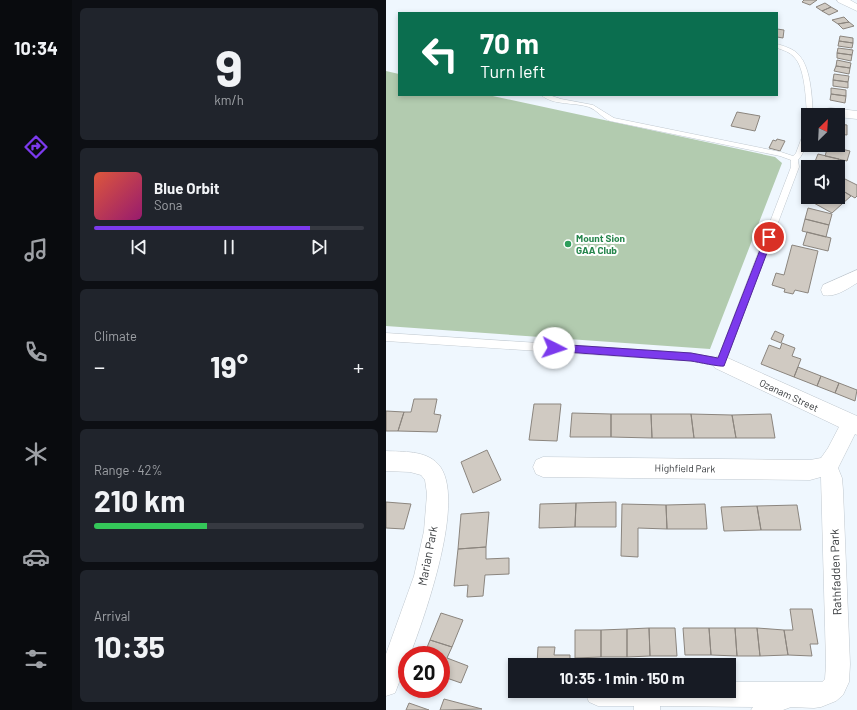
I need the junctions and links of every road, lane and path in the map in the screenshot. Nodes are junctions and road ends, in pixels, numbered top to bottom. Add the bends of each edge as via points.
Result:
1 (842, 0) edge
2 (857, 8) edge
3 (778, 46) edge
4 (547, 96) edge
5 (809, 108) edge
6 (845, 114) edge
7 (857, 115) edge
8 (801, 148) edge
9 (794, 159) junction
10 (857, 276) edge
11 (829, 290) dead end
12 (386, 337) edge
13 (721, 363) junction
14 (854, 425) edge
15 (386, 461) edge
16 (543, 466) dead end
17 (827, 466) junction
18 (386, 684) edge
19 (797, 695) junction
20 (625, 698) edge
21 (647, 702) edge
22 (764, 710) edge

1 - 2 street
3 - 5 lane via 800,61 807,86
4 - 9 lane via 593,107 602,116 612,120 781,154
6 - 7 street
8 - 9 lane
9 - 13 lane via 795,166
10 - 11 street
12 - 13 lane via 691,357
13 - 14 street, Ozanam Street
14 - 17 street
15 - 18 street, Marian Park via 414,463 429,469 435,478 437,501 433,542 422,589
16 - 17 street, Highfield Park via 810,470
17 - 19 street, Rathfadden Park via 833,490 837,679 828,693
19 - 21 street, Rathfadden Park
19 - 22 street, Rathfadden Park via 777,698
20 - 21 street, Rathfadden Park

